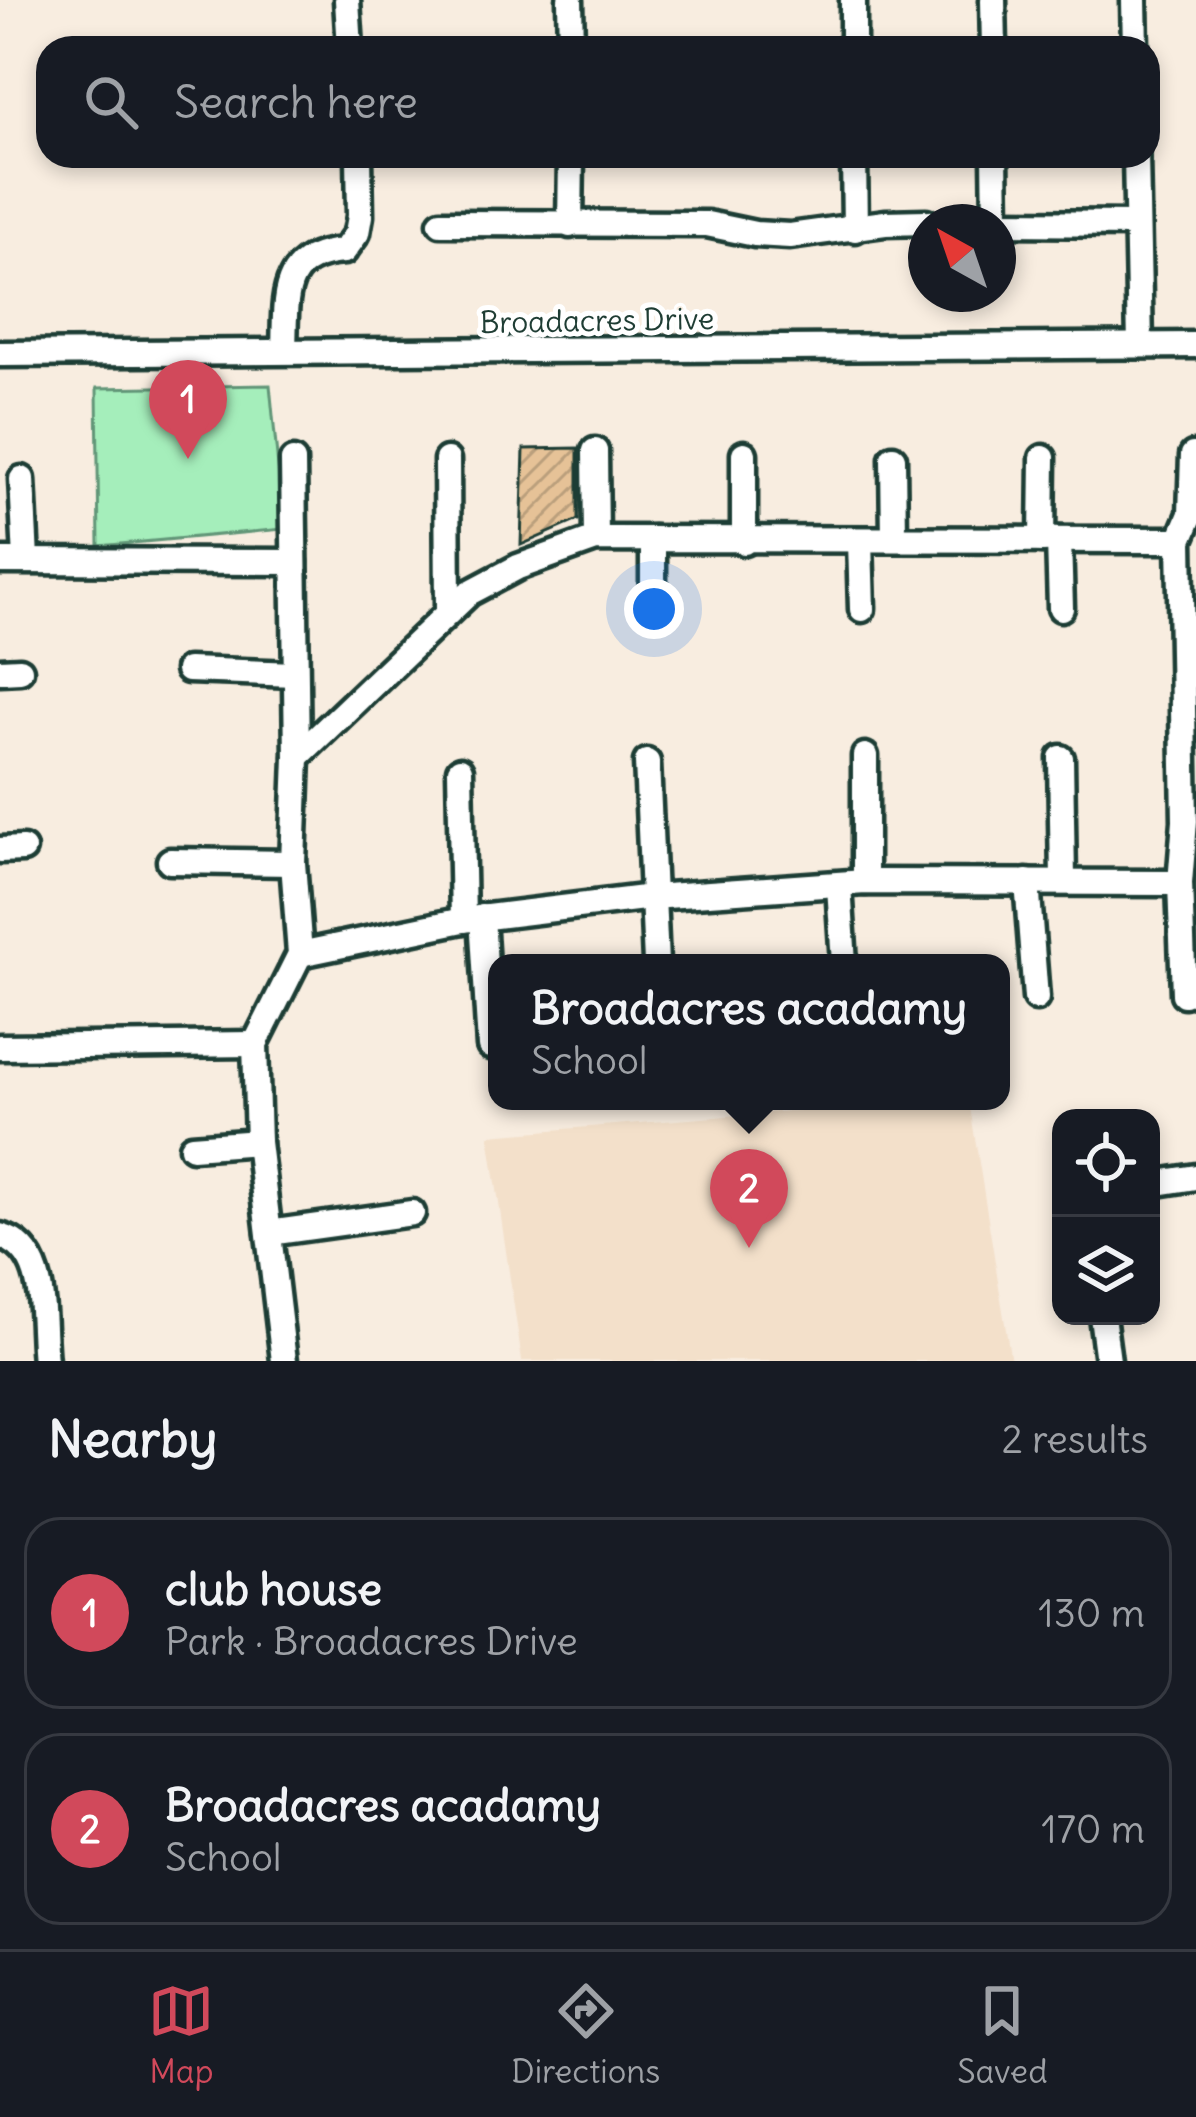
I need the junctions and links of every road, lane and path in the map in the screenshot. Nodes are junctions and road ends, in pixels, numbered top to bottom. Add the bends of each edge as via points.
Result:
1 (347, 0) edge
2 (570, 0) edge
3 (853, 0) edge
4 (993, 0) edge
5 (1134, 0) edge
6 (349, 36) edge
7 (571, 36) edge
8 (853, 36) edge
9 (994, 36) edge
10 (1135, 36) edge
11 (359, 168) edge
12 (571, 168) edge
13 (854, 168) edge
14 (995, 168) edge
15 (1136, 168) edge
16 (996, 204) edge
17 (908, 222) edge
18 (441, 223) dead end
19 (1016, 223) edge
20 (570, 224) junction
21 (1137, 224) junction
22 (855, 230) junction
23 (1140, 345) junction
24 (1196, 345) edge
25 (284, 349) junction
26 (0, 354) edge
27 (595, 451) dead end
28 (744, 454) dead end
29 (1193, 455) edge
30 (893, 458) dead end
31 (1043, 458) dead end
32 (448, 460) dead end
33 (292, 461) dead end
34 (22, 479) dead end
35 (894, 538) junction
36 (596, 539) junction
37 (653, 539) junction
38 (1050, 540) junction
39 (860, 541) junction
40 (1180, 541) junction
41 (744, 542) junction
42 (13, 561) edge
43 (294, 562) junction
44 (653, 607) dead end
45 (1061, 608) dead end
46 (448, 609) junction
47 (862, 609) dead end
48 (188, 670) dead end
49 (295, 674) junction
50 (865, 756) dead end
51 (297, 757) junction
52 (1061, 758) dead end
53 (647, 762) dead end
54 (460, 770) dead end
55 (170, 861) dead end
56 (293, 863) junction
57 (1063, 880) junction
58 (1027, 882) junction
59 (1180, 883) junction
60 (852, 884) junction
61 (652, 897) junction
62 (473, 919) junction
63 (300, 954) junction
64 (655, 954) edge
65 (845, 954) edge
66 (1184, 994) dead end
67 (1036, 998) dead end
68 (488, 1031) edge
69 (255, 1044) junction
70 (0, 1047) edge
71 (258, 1142) junction
72 (191, 1147) dead end
73 (1196, 1177) edge
74 (1160, 1183) edge
75 (412, 1213) dead end
76 (269, 1233) junction
77 (0, 1236) edge
78 (1103, 1325) edge
79 (44, 1361) edge
80 (284, 1361) edge
81 (1108, 1361) edge

1 - 6 street
2 - 7 street
3 - 8 street
4 - 9 street
5 - 10 street
11 - 25 street via 357,233 344,251 300,264 289,281
12 - 20 street
13 - 22 street
14 - 16 street
15 - 21 street
17 - 22 street
18 - 20 street
19 - 21 street
20 - 22 street via 707,224 769,236
21 - 23 street
23 - 24 street, Broadacres Drive
23 - 25 street, Broadacres Drive
25 - 26 street, Broadacres Drive
27 - 36 street
28 - 41 street
29 - 40 street via 1191,514
30 - 35 street
31 - 38 street
32 - 46 street
33 - 43 street
34 - 42 street
35 - 38 street
35 - 39 street
36 - 37 street
36 - 46 street via 502,574
37 - 41 street
37 - 44 street
38 - 40 street
38 - 45 street
39 - 41 street
39 - 47 street
40 - 59 street
42 - 43 street
43 - 49 street
46 - 51 street
48 - 49 street
49 - 51 street
50 - 60 street
51 - 56 street
52 - 57 street
53 - 61 street
54 - 62 street
55 - 56 street
56 - 63 street
57 - 58 street
57 - 59 street
58 - 60 street
58 - 67 street
59 - 66 street
60 - 61 street
60 - 65 street
61 - 62 street
61 - 64 street
62 - 63 street
62 - 68 street
63 - 69 street
69 - 70 street
69 - 71 street
71 - 72 street
71 - 76 street
73 - 74 street
75 - 76 street
76 - 80 street
77 - 79 street via 23,1245 34,1262
78 - 81 street

